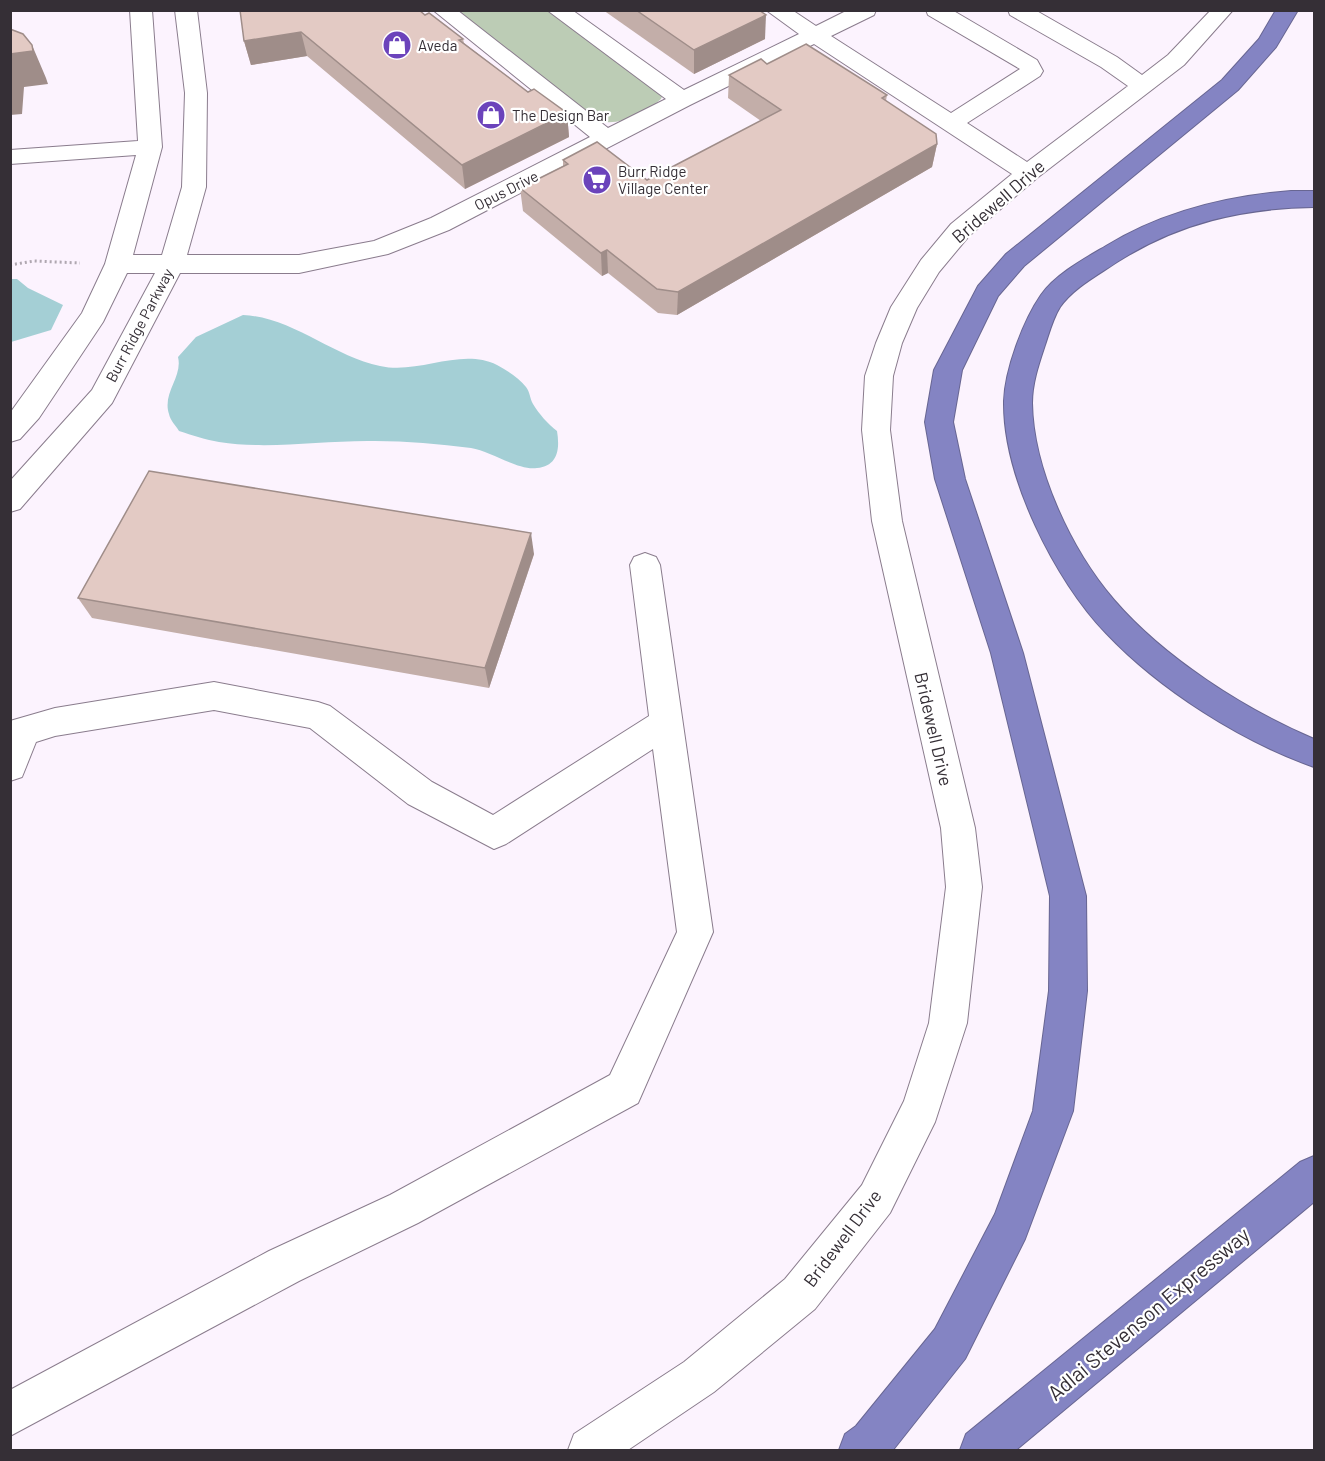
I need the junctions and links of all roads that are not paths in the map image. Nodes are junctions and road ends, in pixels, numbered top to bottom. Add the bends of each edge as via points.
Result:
1 (141, 10) edge
2 (186, 10) edge
3 (442, 10) edge
4 (557, 10) edge
5 (776, 10) edge
6 (866, 10) edge
7 (936, 10) edge
8 (1018, 10) edge
9 (1223, 10) edge
10 (1287, 10) edge
11 (814, 35) junction
12 (1143, 86) junction
13 (682, 100) junction
14 (951, 123) junction
15 (607, 139) junction
16 (150, 147) junction
17 (10, 157) edge
18 (1028, 173) junction
19 (1314, 199) edge
20 (118, 264) junction
21 (172, 264) junction
22 (10, 432) edge
23 (10, 501) edge
24 (645, 564) dead end
25 (666, 723) junction
26 (16, 734) edge
27 (1314, 753) edge
28 (10, 766) edge
29 (1314, 1176) edge
30 (10, 1414) edge
31 (590, 1450) edge
32 (861, 1450) edge
33 (982, 1450) edge

1 - 16 street
2 - 21 street, Burr Ridge Parkway via 196,93 194,187
3 - 15 street
4 - 13 street
5 - 11 street
6 - 11 street, Opus Drive
7 - 14 street via 1029,65 1032,71
8 - 12 street
9 - 12 street, Bridewell Drive via 1176,60
10 - 32 highway via 1268,42 1230,86 1016,260 987,292 948,370 939,422 950,479 1007,653 1068,896 1068,991 1053,1111 1011,1225 950,1344 872,1442
11 - 13 street, Opus Drive
11 - 14 street
12 - 18 street, Bridewell Drive
13 - 15 street, Opus Drive
14 - 18 street
15 - 21 street, Opus Drive via 440,224 379,248 299,264
16 - 17 street
16 - 20 street
18 - 31 street, Bridewell Drive via 960,230 930,267 904,307 879,376 876,430 887,521 958,828 964,887 948,1023 921,1108 876,1198 800,1294 699,1377
19 - 27 highway via 1234,206 1166,225 1117,250 1052,300 1031,342 1017,401 1025,458 1044,511 1070,561 1102,608 1143,649 1200,693 1289,745
20 - 21 street, Opus Drive
20 - 22 street via 94,316 29,411
21 - 23 street, Burr Ridge Parkway via 102,396
24 - 25 street
25 - 26 street via 494,833 420,793 318,716 214,696 55,723
25 - 30 street via 695,932 624,1089 404,1209 284,1266
26 - 28 street
29 - 33 highway, Adlai Stevenson Expressway

